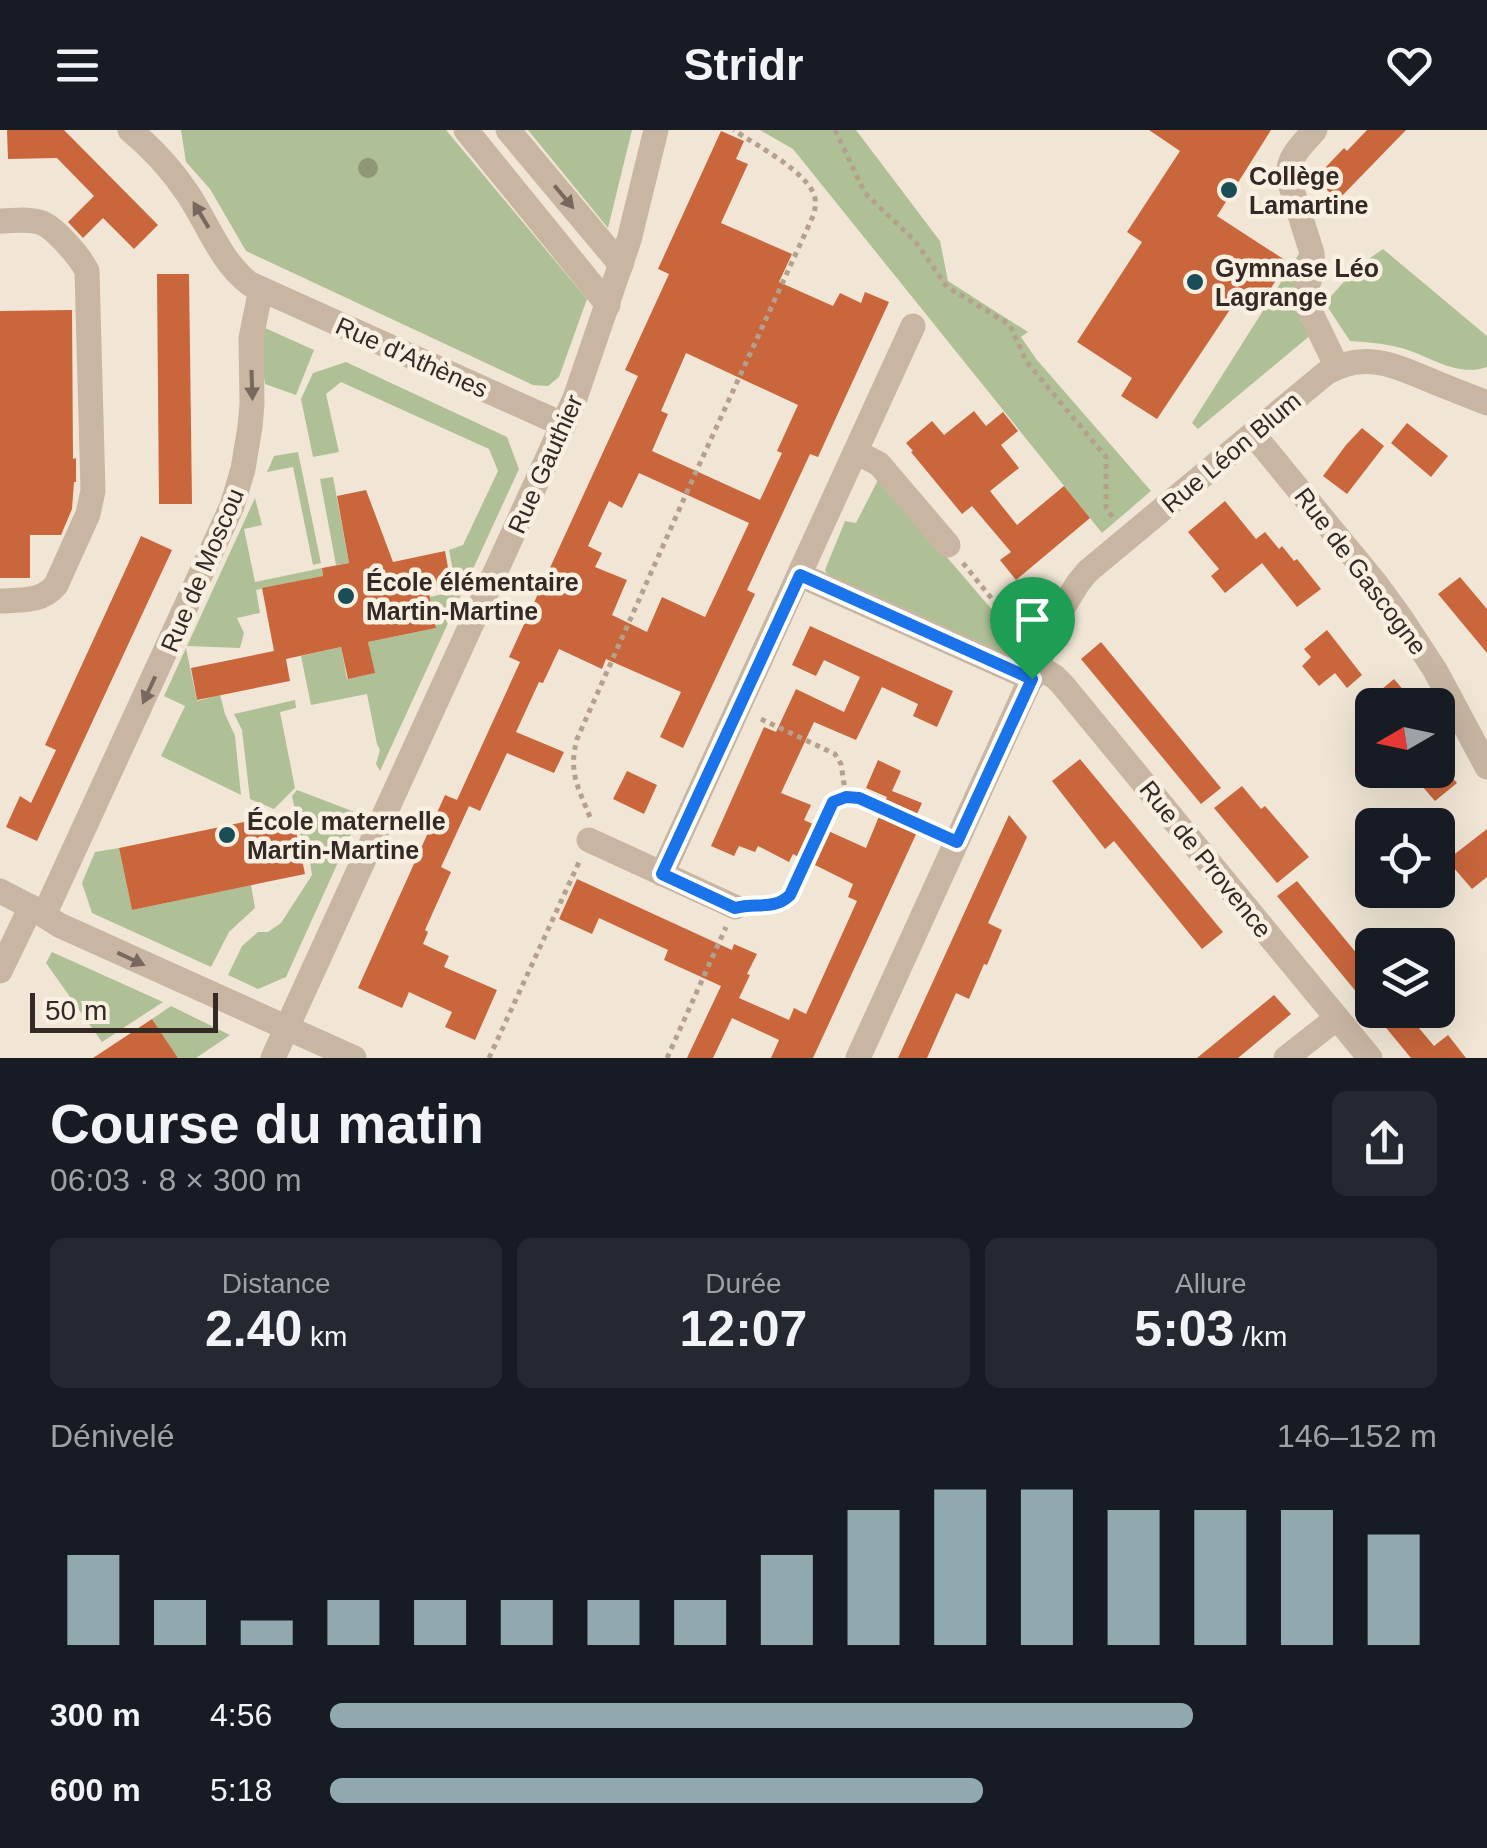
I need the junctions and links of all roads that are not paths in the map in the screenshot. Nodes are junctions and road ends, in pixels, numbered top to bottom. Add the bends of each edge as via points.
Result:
1 (130, 130) edge
2 (466, 130) edge
3 (508, 130) edge
4 (656, 130) edge
5 (1316, 130) edge
6 (157, 142) edge
7 (0, 221) edge
8 (621, 265) junction
9 (261, 289) junction
10 (608, 305) junction
11 (913, 326) dead end
12 (1337, 367) junction
13 (1487, 403) edge
14 (564, 425) junction
15 (1254, 434) junction
16 (856, 452) junction
17 (948, 545) road end
18 (800, 575) junction
19 (0, 600) edge
20 (1036, 668) junction
21 (1487, 767) edge
22 (589, 840) road end
23 (662, 874) junction
24 (0, 891) edge
25 (735, 908) road end
26 (38, 911) junction
27 (0, 971) edge
28 (1336, 1018) junction
29 (286, 1028) junction
30 (273, 1058) edge
31 (354, 1058) edge
32 (858, 1058) edge
33 (1286, 1058) edge
34 (1370, 1058) edge

1 - 6 street
2 - 10 street
3 -> 8 street
4 - 8 street, Rue Gauthier
5 - 12 street via 1295,153 1288,177 1312,253 1310,314
9 -> 6 street via 232,268
7 - 19 street via 41,222 87,271 93,491 56,585 27,600
8 - 10 street, Rue Gauthier
9 - 14 street, Rue d'Athènes
9 -> 26 street, Rue de Moscou via 250,338 250,427 232,506
10 - 14 street, Rue Gauthier
11 - 16 street
12 - 13 street via 1384,362
12 - 15 street, Rue Léon Blum
14 - 29 street, Rue Gauthier
15 - 20 street, Rue Léon Blum via 1078,582
15 - 21 street, Rue de Gascogne via 1401,618
16 - 17 street via 879,464
16 - 18 street
18 - 20 street, Rue de Provence
18 - 23 street
20 - 28 street, Rue de Provence via 1062,684
20 - 32 street, Rue Léon Blum
22 - 23 street
23 - 25 street
24 - 26 street
26 - 27 street, Rue de Moscou
26 -> 29 street
28 - 33 street
28 - 34 street, Rue de Provence
29 - 30 street, Rue Gauthier
29 - 31 street

